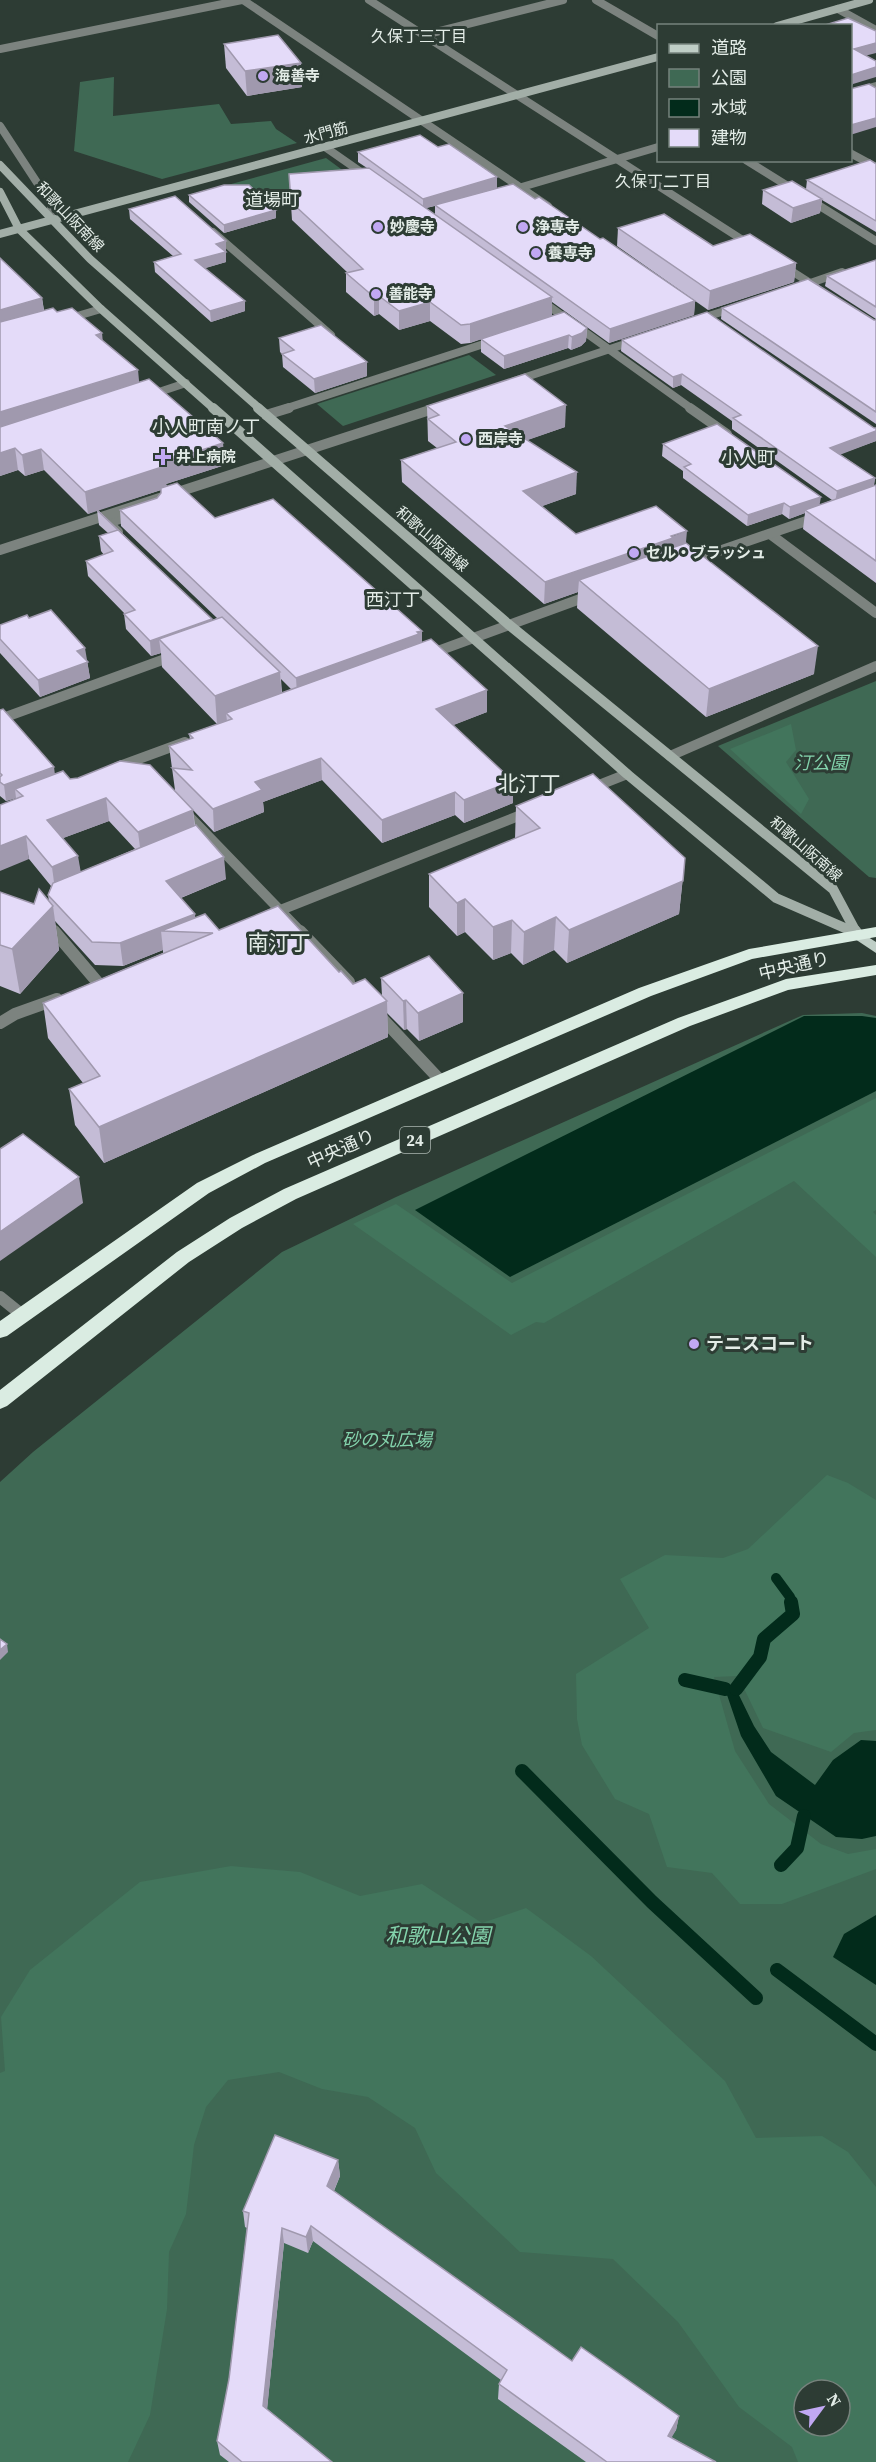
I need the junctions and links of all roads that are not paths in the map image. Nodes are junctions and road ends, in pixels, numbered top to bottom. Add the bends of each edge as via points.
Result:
1 (243, 0) edge
2 (369, 0) edge
3 (563, 0) edge
4 (596, 0) edge
5 (869, 0) edge
6 (837, 9) junction
7 (784, 24) edge
8 (876, 30) edge
9 (424, 35) junction
10 (657, 35) edge
11 (0, 49) edge
12 (657, 57) edge
13 (876, 86) edge
14 (865, 89) junction
15 (852, 92) edge
16 (517, 94) junction
17 (876, 95) edge
18 (421, 121) junction
19 (0, 126) edge
20 (326, 147) junction
21 (657, 147) edge
22 (852, 154) edge
23 (618, 159) junction
24 (749, 162) edge
25 (0, 165) edge
26 (876, 167) edge
27 (374, 181) edge
28 (520, 187) junction
29 (165, 189) junction
30 (509, 190) edge
31 (0, 192) edge
32 (174, 197) edge
33 (0, 214) edge
34 (560, 214) edge
35 (51, 220) junction
36 (19, 229) junction
37 (210, 229) edge
38 (0, 234) edge
39 (876, 241) edge
40 (762, 252) edge
41 (771, 258) edge
42 (854, 269) edge
43 (810, 283) junction
44 (819, 289) edge
45 (787, 290) edge
46 (527, 291) edge
47 (742, 305) edge
48 (101, 309) junction
49 (698, 309) dead end
50 (708, 316) junction
51 (566, 318) junction
52 (555, 321) edge
53 (57, 322) edge
54 (717, 323) edge
55 (686, 324) edge
56 (511, 335) edge
57 (334, 338) edge
58 (641, 339) edge
59 (608, 350) junction
60 (370, 369) dead end
61 (379, 377) junction
62 (186, 383) junction
63 (508, 383) edge
64 (141, 398) edge
65 (452, 402) edge
66 (266, 415) junction
67 (731, 437) edge
68 (307, 450) junction
69 (272, 462) junction
70 (190, 487) junction
71 (824, 514) edge
72 (770, 534) junction
73 (125, 539) edge
74 (1, 548) edge
75 (679, 565) edge
76 (600, 592) edge
77 (876, 613) edge
78 (508, 624) junction
79 (472, 638) junction
80 (191, 650) edge
81 (418, 658) edge
82 (876, 666) edge
83 (0, 719) edge
84 (199, 737) edge
85 (670, 756) junction
86 (136, 760) junction
87 (144, 768) edge
88 (104, 772) edge
89 (627, 774) junction
90 (580, 792) edge
91 (176, 802) edge
92 (547, 805) edge
93 (281, 910) junction
94 (40, 915) edge
95 (259, 918) edge
96 (876, 932) edge
97 (857, 934) junction
98 (876, 949) edge
99 (876, 970) edge
100 (99, 984) edge
101 (68, 995) edge
102 (0, 1023) edge
103 (440, 1080) junction
104 (0, 1297) edge
105 (21, 1314) junction
106 (0, 1331) edge
107 (0, 1401) edge

1 - 11 street
1 - 18 street
2 - 9 street
3 - 9 street
4 - 10 street
5 - 6 main road
6 - 7 main road
6 - 8 street
9 - 16 street
12 - 16 main road, 水門筋
13 - 14 street
14 - 15 street
14 - 17 street
16 - 18 main road, 水門筋
16 - 23 street
18 - 20 main road, 水門筋
18 - 28 street
19 - 35 street via 51,204
20 - 27 street
20 - 29 main road, 水門筋
21 - 23 street
22 - 26 street
23 - 28 street
23 - 40 street
24 - 39 street
25 - 35 main road, 和歌山阪南線
28 - 30 street
28 - 34 street
29 - 32 street
29 - 35 main road, 水門筋
31 - 36 main road
33 - 36 main road
35 - 36 main road, 水門筋
35 - 66 main road, 和歌山阪南線 via 90,260
36 - 38 main road, 水門筋
36 - 48 main road
37 - 57 street
41 - 43 street
42 - 43 street
43 - 44 street
43 - 45 street
46 - 51 street
47 - 50 street
48 - 53 street
48 - 62 main road
49 - 50 street
50 - 54 street
50 - 55 street
51 - 52 street
51 - 59 street
56 - 61 street
58 - 59 street
59 - 63 street
59 - 67 street
60 - 61 street
61 - 66 street
62 - 64 street
62 - 69 main road
65 - 68 street
66 - 68 main road, 和歌山阪南線
68 - 69 street
68 - 78 main road, 和歌山阪南線
69 - 70 street
69 - 79 main road
70 - 73 street via 164,504 108,523
70 - 74 street
71 - 72 street
72 - 75 street
72 - 77 street
76 - 78 street
78 - 79 street
78 - 85 main road, 和歌山阪南線
79 - 81 street
79 - 89 main road
80 - 83 street
82 - 85 street
84 - 86 street
85 - 97 main road, 和歌山阪南線 via 833,889
86 - 87 street
86 - 88 street
89 - 90 street
89 - 97 main road via 776,898
91 - 93 street via 202,837
92 - 93 street
93 - 95 street
93 - 103 street
94 - 100 street
96 - 97 highway, 中央通り / 24
97 - 98 main road
97 - 103 highway, 中央通り / 24 via 749,954 645,992
99 - 107 highway, 中央通り / 24 via 786,985 684,1022 290,1194 183,1257
101 - 102 street
103 - 105 highway, 中央通り / 24 via 259,1159 203,1188
104 - 105 street
105 - 106 highway, 中央通り / 24

